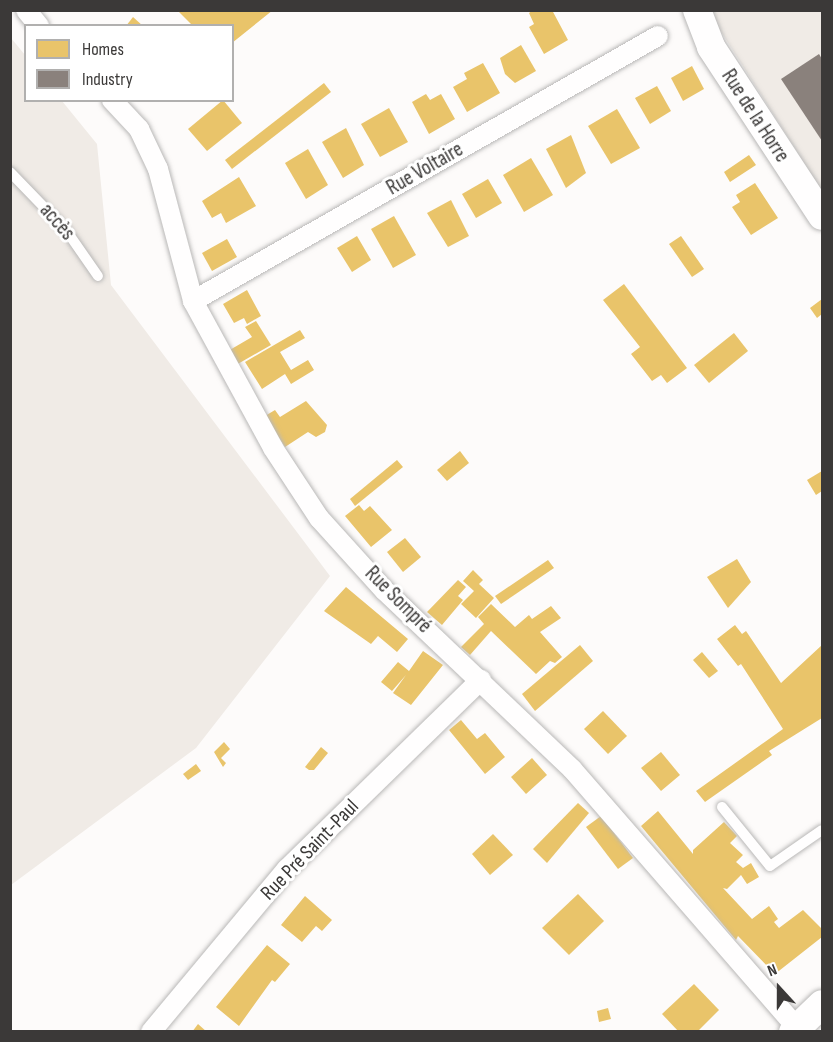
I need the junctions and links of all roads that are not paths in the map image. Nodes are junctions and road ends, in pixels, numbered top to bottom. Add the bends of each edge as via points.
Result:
1 (26, 10) edge
2 (699, 11) edge
3 (37, 24) edge
4 (658, 36) dead end
5 (114, 102) edge
6 (10, 172) edge
7 (822, 216) edge
8 (98, 276) dead end
9 (193, 302) junction
10 (482, 681) junction
11 (722, 807) dead end
12 (822, 830) edge
13 (822, 1004) edge
14 (795, 1030) edge
15 (151, 1032) edge

1 - 3 street
2 - 7 street, Rue de la Horre via 711,47
4 - 9 street, Rue Voltaire
5 - 9 street, Rue Sompré via 140,129 158,169
6 - 8 lane, accès via 66,230
9 - 10 street, Rue Sompré via 273,448 319,518 385,591
10 - 14 street, Rue Sompré via 572,769
10 - 15 street, Rue Pré Saint-Paul via 287,869
11 - 12 lane via 770,866
13 - 14 street

